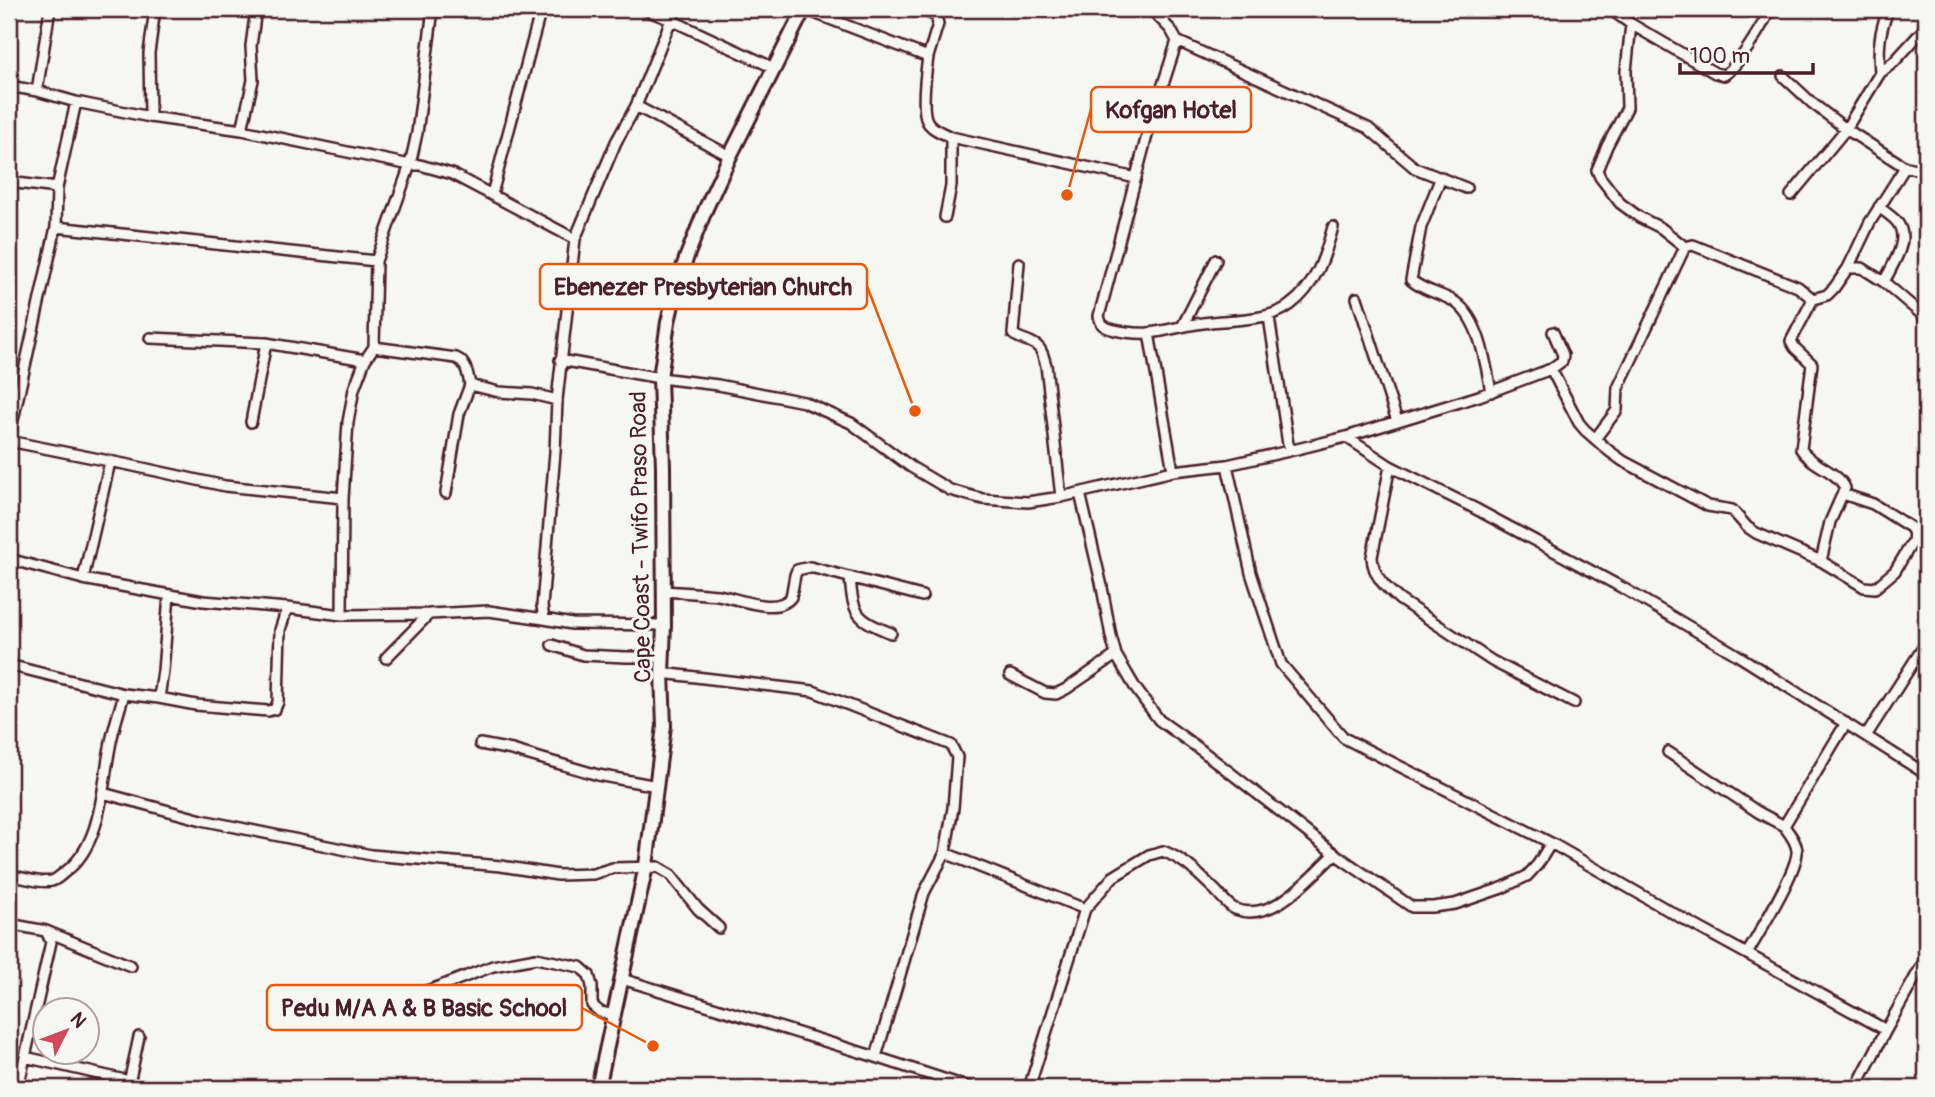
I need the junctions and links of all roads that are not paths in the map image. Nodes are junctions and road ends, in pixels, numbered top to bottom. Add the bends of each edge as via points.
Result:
1 (50, 9) edge
2 (155, 9) edge
3 (256, 9) edge
4 (433, 9) edge
5 (541, 9) edge
6 (644, 9) edge
7 (676, 9) edge
8 (804, 9) edge
9 (901, 9) edge
10 (917, 9) edge
11 (1151, 9) edge
12 (1610, 9) edge
13 (1770, 9) edge
14 (1889, 9) edge
15 (671, 20) junction
16 (1631, 24) junction
17 (1926, 27) edge
18 (1177, 41) junction
19 (928, 57) junction
20 (774, 68) junction
21 (1880, 73) junction
22 (1783, 76) dead end
23 (9, 86) edge
24 (37, 91) junction
25 (76, 102) junction
26 (636, 106) junction
27 (150, 117) junction
28 (242, 130) junction
29 (1846, 130) junction
30 (951, 137) junction
31 (730, 156) junction
32 (410, 165) junction
33 (1905, 167) junction
34 (1926, 175) edge
35 (1441, 177) junction
36 (1136, 178) junction
37 (9, 182) edge
38 (57, 188) junction
39 (1466, 188) dead end
40 (492, 194) junction
41 (1791, 195) dead end
42 (1879, 207) junction
43 (945, 217) dead end
44 (55, 227) junction
45 (1333, 227) dead end
46 (575, 239) junction
47 (1685, 247) junction
48 (1216, 260) dead end
49 (376, 261) junction
50 (1019, 263) dead end
51 (1848, 268) junction
52 (1884, 282) junction
53 (1357, 298) dead end
54 (1814, 299) junction
55 (1269, 317) junction
56 (1926, 318) edge
57 (1183, 325) junction
58 (1553, 332) dead end
59 (1149, 333) junction
60 (150, 338) dead end
61 (266, 342) junction
62 (374, 347) junction
63 (560, 359) junction
64 (365, 360) junction
65 (1551, 369) junction
66 (660, 378) junction
67 (470, 385) junction
68 (1491, 392) junction
69 (556, 400) junction
70 (1397, 421) junction
71 (251, 422) dead end
72 (1346, 438) junction
73 (1595, 439) junction
74 (9, 440) edge
75 (1289, 451) junction
76 (110, 461) junction
77 (1227, 465) junction
78 (1390, 466) junction
79 (1174, 471) junction
80 (1080, 492) junction
81 (446, 493) dead end
82 (1843, 494) junction
83 (1061, 496) junction
84 (343, 498) junction
85 (9, 559) edge
86 (1821, 561) junction
87 (850, 577) junction
88 (83, 579) junction
89 (663, 591) junction
90 (169, 595) junction
91 (922, 596) dead end
92 (287, 608) junction
93 (429, 614) junction
94 (342, 615) junction
95 (544, 619) junction
96 (664, 625) junction
97 (891, 634) dead end
98 (1926, 643) edge
99 (552, 645) dead end
100 (1116, 654) junction
101 (662, 657) junction
102 (386, 658) dead end
103 (9, 665) edge
104 (662, 673) junction
105 (1010, 675) dead end
106 (124, 694) junction
107 (159, 698) junction
108 (1574, 703) dead end
109 (1846, 723) junction
110 (1866, 736) junction
111 (480, 744) dead end
112 (1668, 752) dead end
113 (1926, 774) edge
114 (657, 786) junction
115 (103, 793) junction
116 (1784, 825) junction
117 (1551, 843) junction
118 (945, 853) junction
119 (1335, 854) junction
120 (646, 866) junction
121 (9, 876) edge
122 (1085, 909) junction
123 (9, 924) edge
124 (719, 928) dead end
125 (46, 931) junction
126 (1747, 954) junction
127 (1926, 958) edge
128 (131, 966) dead end
129 (622, 979) junction
130 (379, 1005) dead end
131 (615, 1015) junction
132 (1886, 1030) junction
133 (139, 1037) dead end
134 (25, 1056) junction
135 (876, 1057) junction
136 (129, 1085) edge
137 (18, 1088) edge
138 (598, 1088) edge
139 (971, 1088) edge
140 (1029, 1088) edge
141 (1856, 1088) edge

1 - 24 street
2 - 27 street via 149,53
3 - 28 street via 253,79
4 - 32 street
5 - 40 street
6 - 15 street
7 - 15 street
8 - 19 street
8 - 20 main road, Cape Coast - Twifo Praso Road
9 - 10 street
10 - 19 street via 936,16 938,24
11 - 18 street
12 - 16 street
13 - 16 street via 1724,75 1714,74
14 - 21 street via 1881,28
15 - 20 street
15 - 26 street
16 - 47 street via 1627,108 1597,170 1620,203
17 - 21 street
18 - 35 street via 1368,128 1415,168
18 - 36 street
19 - 30 street via 924,111 933,128
20 - 31 main road, Cape Coast - Twifo Praso Road
21 - 29 street
22 - 29 street
23 - 24 street
24 - 25 street
25 - 27 street
25 - 38 street
26 - 31 street
26 - 46 street
27 - 28 street
28 - 32 street
29 - 33 street
29 - 41 street
30 - 36 street
30 - 43 street via 951,186
31 - 66 main road, Cape Coast - Twifo Praso Road via 676,288
32 - 40 street via 440,170
32 - 49 street
33 - 34 street
33 - 42 street
35 - 39 street
35 - 68 street via 1421,227 1411,280 1464,310 1476,330
36 - 59 street via 1099,316 1105,327
37 - 38 street
38 - 44 street
40 - 46 street
42 - 51 street
42 - 52 street via 1898,223 1903,234
44 - 49 street
44 - 74 street
45 - 55 street via 1313,281 1289,307
46 - 63 street
47 - 54 street via 1693,246 1798,287
47 - 73 street via 1618,388 1617,410
48 - 57 street
49 - 62 street
50 - 83 street via 1013,334 1035,344 1046,365
51 - 52 street via 1862,268
51 - 54 street via 1831,292
52 - 56 street
53 - 70 street
54 - 82 street via 1791,341 1812,364 1801,449 1840,480
55 - 57 street
55 - 75 street
57 - 59 street
58 - 65 street via 1563,358
59 - 79 street
60 - 61 street
61 - 64 street
61 - 71 street
62 - 64 street
62 - 67 street via 462,360
63 - 66 street
63 - 69 street
64 - 84 street via 348,422
65 - 68 street
65 - 73 street via 1578,423
66 - 83 street via 804,402 851,423 950,490 983,499 1028,502
66 - 89 main road, Cape Coast - Twifo Praso Road
67 - 69 street
67 - 81 street via 459,414
68 - 70 street
69 - 95 street
70 - 72 street
72 - 75 street
72 - 78 street
73 - 86 street via 1623,461 1708,506 1732,510 1756,533
74 - 76 street
75 - 77 street
76 - 84 street via 225,486
76 - 88 street
77 - 79 street
77 - 117 street via 1251,573 1281,664 1344,738
78 - 108 street via 1372,557 1378,578 1400,600 1492,661
78 - 109 street via 1621,587
79 - 80 street
80 - 83 street
80 - 100 street
82 - 86 street via 1830,522
82 - 86 street via 1873,503 1910,527 1913,541 1899,566 1875,588 1864,587
84 - 94 street
85 - 88 street
87 - 89 street via 801,568 794,575 788,601 773,605
87 - 91 street
87 - 97 street via 861,617
88 - 90 street
89 - 96 main road, Cape Coast - Twifo Praso Road
90 - 92 street
90 - 107 street
92 - 94 street
92 - 107 street via 280,630 275,709
93 - 94 street
93 - 95 street via 489,611
93 - 102 street
95 - 96 street via 572,624
96 - 101 main road, Cape Coast - Twifo Praso Road
98 - 110 street
99 - 101 street via 583,656
100 - 105 street via 1056,694
100 - 119 street via 1159,720
101 - 104 main road, Cape Coast - Twifo Praso Road
103 - 106 street
104 - 114 main road, Cape Coast - Twifo Praso Road via 664,726
104 - 118 street via 813,691 951,745 957,757
106 - 107 street
106 - 115 street
109 - 110 street
109 - 116 street
110 - 113 street
111 - 114 street
112 - 116 street
114 - 120 main road, Cape Coast - Twifo Praso Road
115 - 120 street via 202,820 371,855 501,866 558,876
115 - 121 street via 91,835 70,869 53,881
116 - 126 street via 1797,848 1795,867
117 - 119 street via 1527,876 1466,900 1433,907 1412,907
117 - 126 street
118 - 122 street
118 - 135 street via 924,893
119 - 122 street via 1291,895 1259,913 1234,909 1182,859 1163,850 1113,877
120 - 124 street via 670,874
120 - 129 main road, Cape Coast - Twifo Praso Road
122 - 140 street
123 - 125 street
125 - 128 street
125 - 134 street via 51,942
126 - 132 street
127 - 132 street
129 - 131 main road, Cape Coast - Twifo Praso Road
129 - 135 street
130 - 131 street via 493,966 536,958 580,967 589,975 592,1005
131 - 138 main road, Cape Coast - Twifo Praso Road
132 - 141 street
133 - 136 street
134 - 136 street
134 - 137 street
135 - 139 street

